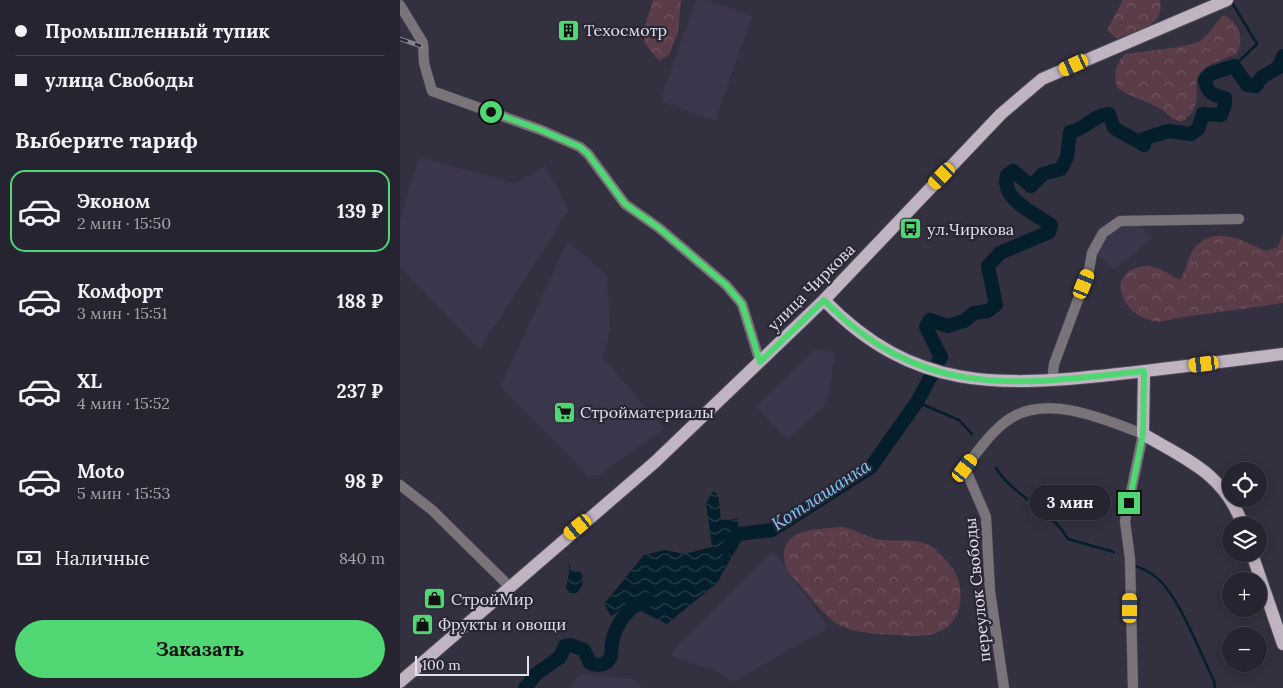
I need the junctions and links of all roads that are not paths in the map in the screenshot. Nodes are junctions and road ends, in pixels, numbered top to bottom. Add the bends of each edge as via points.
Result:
1 (1227, 0) edge
2 (400, 5) edge
3 (1239, 219) dead end
4 (824, 300) junction
5 (1283, 354) edge
6 (760, 362) junction
7 (1144, 371) junction
8 (1052, 381) junction
9 (1143, 434) junction
10 (400, 485) edge
11 (1239, 517) edge
12 (1255, 562) edge
13 (510, 587) junction
14 (1283, 644) edge
15 (400, 682) edge
16 (1004, 688) edge
17 (1133, 688) edge

1 - 4 main road, улица Чиркова via 1042,80 1002,114
2 - 6 street via 423,43 424,63 432,91 580,147 625,204 659,228 726,285 742,304
3 - 8 street via 1120,221 1103,233 1092,252 1090,270 1054,364
4 - 6 main road, улица Чиркова
4 - 8 main road via 861,334 901,356 944,373 981,381
5 - 7 main road
6 - 13 main road, улица Чиркова via 655,462
7 - 8 main road
7 - 9 main road
9 - 11 main road via 1216,479
9 - 16 street, переулок Свободы via 1069,409 1020,412 983,445 965,468 986,517 990,591
9 - 17 street via 1125,520 1130,559
10 - 13 street via 438,516
12 - 14 main road
13 - 15 main road, улица Чиркова

